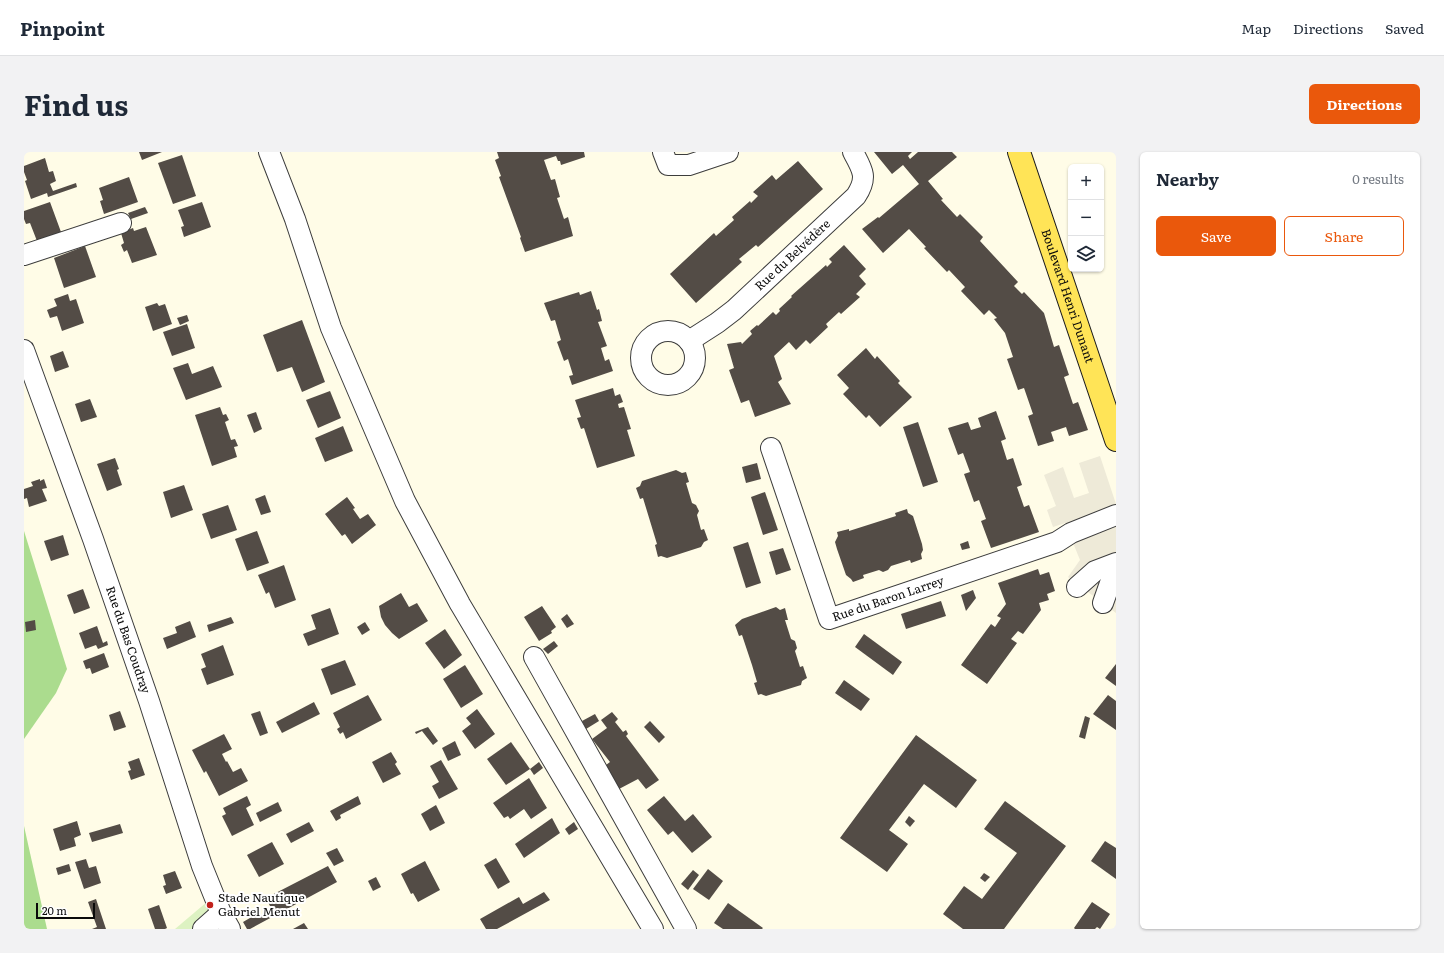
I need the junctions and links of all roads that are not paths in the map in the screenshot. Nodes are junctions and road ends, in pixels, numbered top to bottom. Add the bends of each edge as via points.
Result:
1 (269, 152) edge
2 (663, 152) edge
3 (728, 152) edge
4 (853, 152) edge
5 (1019, 152) edge
6 (121, 223) dead end
7 (24, 256) edge
8 (689, 341) dead end
9 (24, 350) edge
10 (1116, 440) edge
11 (771, 448) dead end
12 (1116, 515) edge
13 (1116, 563) edge
14 (1116, 566) edge
15 (1077, 587) dead end
16 (1103, 603) dead end
17 (534, 657) dead end
18 (226, 921) edge
19 (203, 929) edge
20 (653, 929) edge
21 (686, 929) edge

1 - 20 street via 295,219 331,328 405,501 460,604
2 - 3 street via 668,165 689,165
4 - 8 street, Rue du Belvédère via 864,176 862,187 856,196 734,310
5 - 10 main road, Boulevard Henri Dunant
6 - 7 street
9 - 18 street, Rue du Bas Coudray via 93,539 202,866
11 - 12 street, Rue du Baron Larrey via 829,619 1057,542 1071,533
13 - 15 street via 1095,571
14 - 16 street
17 - 21 street
18 - 19 street

